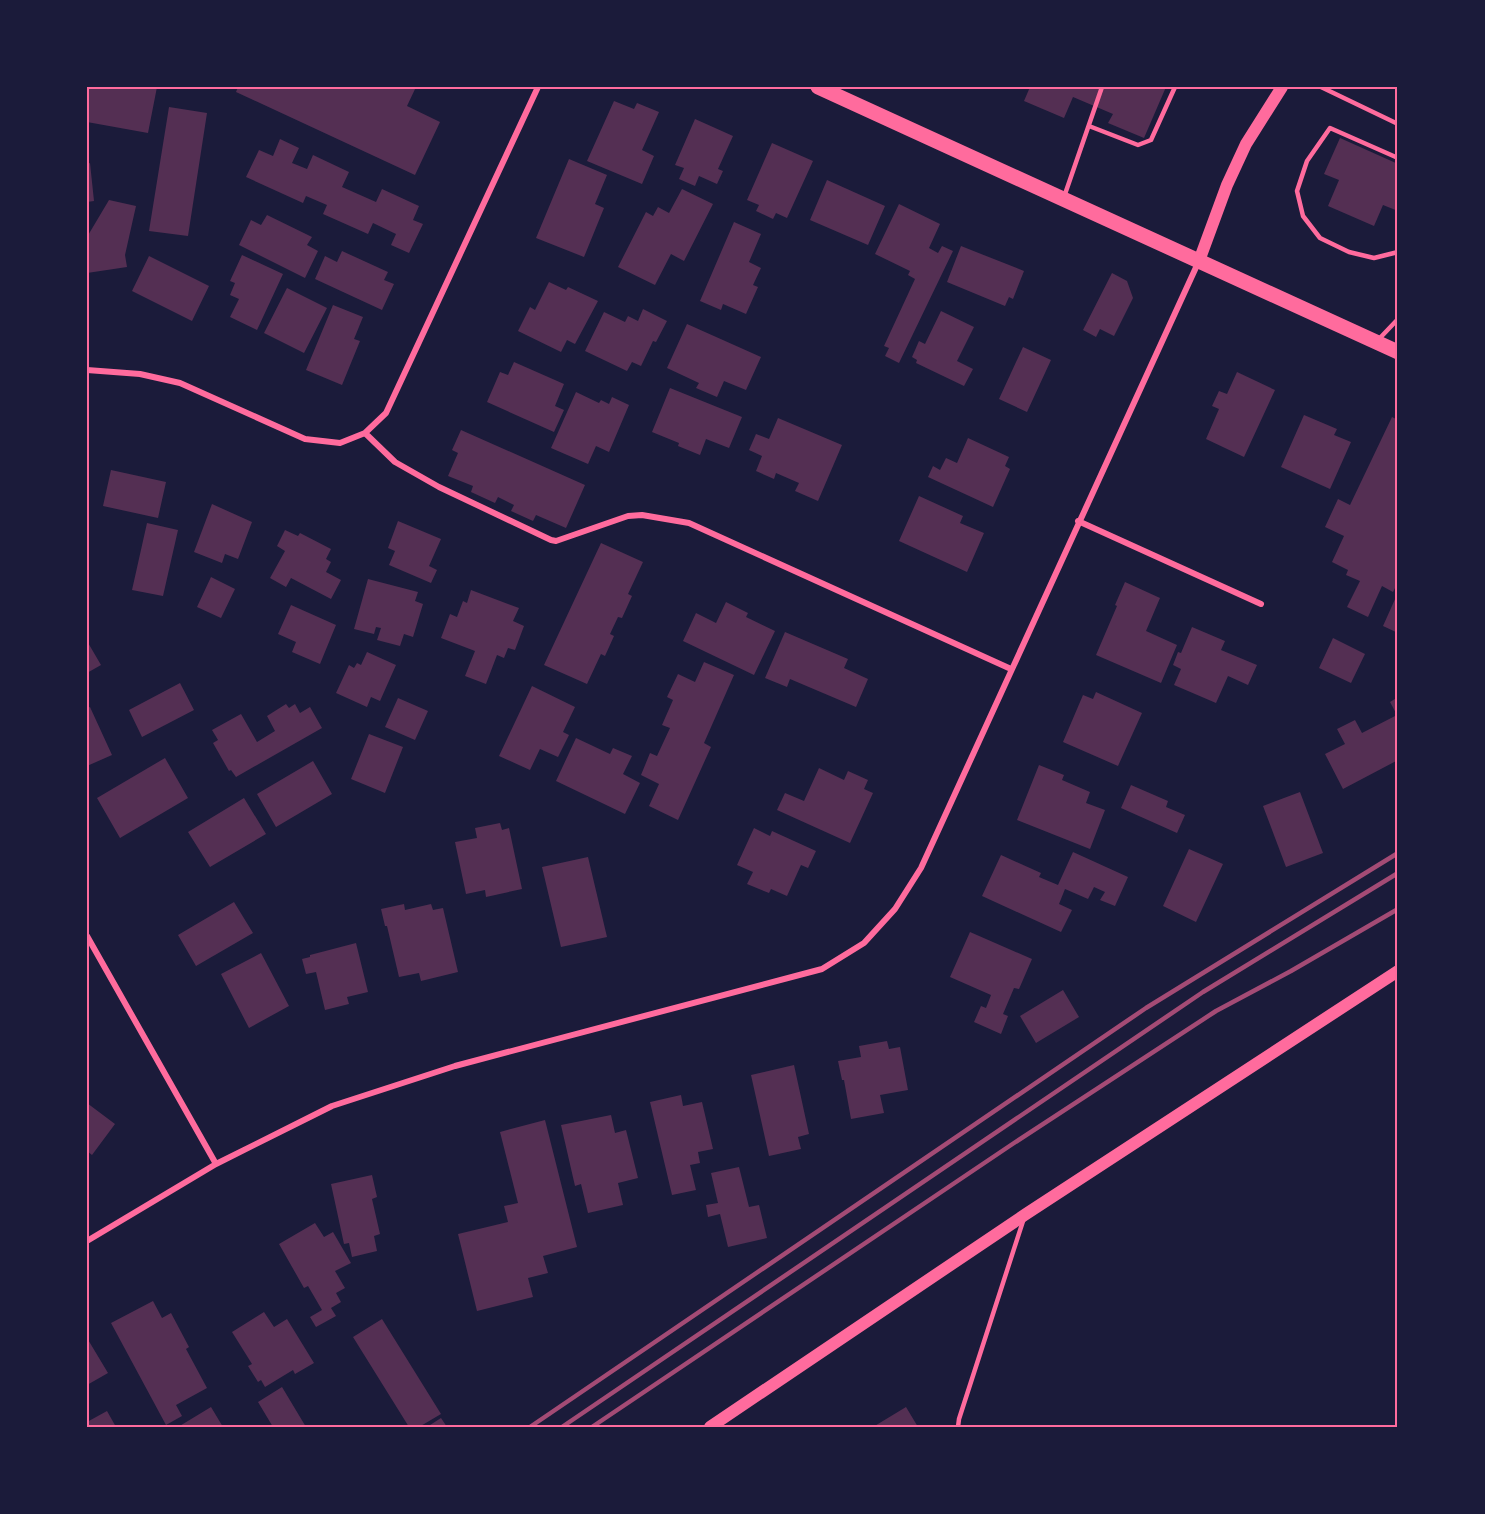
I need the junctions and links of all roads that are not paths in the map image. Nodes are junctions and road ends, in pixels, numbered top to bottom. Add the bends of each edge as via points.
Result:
1 (538, 87) edge
2 (818, 87) edge
3 (1102, 87) edge
4 (1175, 87) edge
5 (1321, 87) edge
6 (1277, 89) edge
7 (1398, 124) edge
8 (1089, 126) junction
9 (1398, 158) edge
10 (1064, 199) junction
11 (1398, 252) edge
12 (1199, 261) junction
13 (1398, 320) edge
14 (1376, 342) junction
15 (1398, 352) edge
16 (87, 370) edge
17 (364, 433) junction
18 (1078, 521) junction
19 (1261, 604) dead end
20 (1011, 669) junction
21 (87, 936) edge
22 (1398, 971) edge
23 (216, 1164) junction
24 (1026, 1215) junction
25 (87, 1241) edge
26 (710, 1427) edge
27 (958, 1427) edge

1 - 17 street via 386,414
2 - 10 main road
3 - 8 lane
4 - 8 lane via 1151,140 1145,144 1138,145
5 - 7 lane
6 - 12 main road via 1227,185
8 - 10 lane
9 - 11 lane via 1330,128 1307,161 1297,190 1303,216 1320,238 1349,252 1374,258
10 - 12 main road
12 - 14 main road
12 - 18 street
13 - 14 lane
14 - 15 main road
16 - 17 street via 140,374 180,383 306,439 340,443
17 - 20 street via 395,462 551,540 628,516 689,523
18 - 19 street
18 - 20 street
20 - 23 street via 921,868 895,909 864,943 822,969 455,1066 332,1106
21 - 23 street
22 - 24 main road
23 - 25 street
24 - 26 main road
24 - 27 lane

